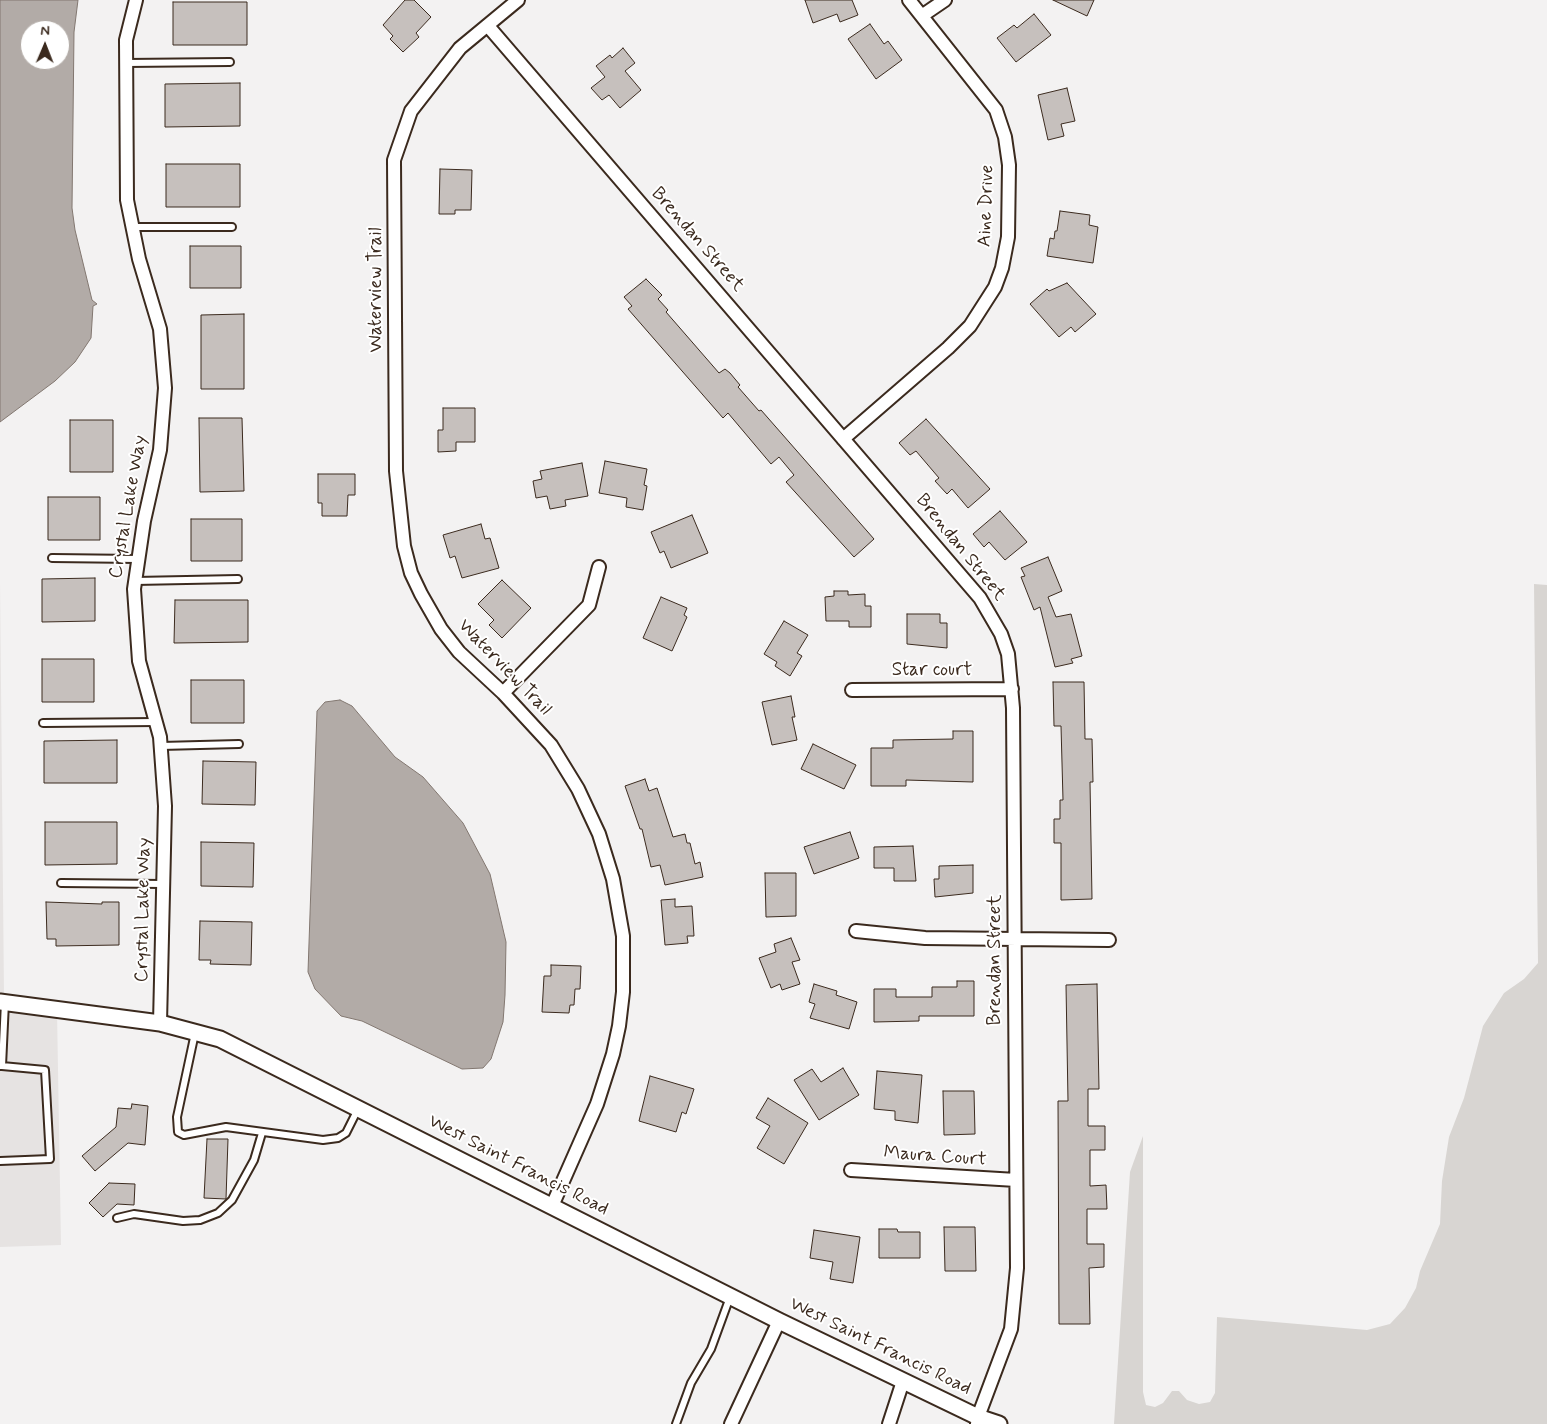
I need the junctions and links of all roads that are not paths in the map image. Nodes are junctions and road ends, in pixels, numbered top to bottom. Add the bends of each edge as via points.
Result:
1 (136, 0) edge
2 (518, 0) edge
3 (909, 0) edge
4 (946, 0) edge
5 (923, 15) junction
6 (488, 26) junction
7 (230, 62) dead end
8 (126, 63) junction
9 (133, 227) junction
10 (232, 227) dead end
11 (843, 438) junction
12 (52, 558) dead end
13 (138, 559) junction
14 (599, 567) dead end
15 (238, 579) dead end
16 (135, 581) junction
17 (1012, 689) junction
18 (852, 690) dead end
19 (504, 693) junction
20 (156, 722) junction
21 (43, 723) dead end
22 (239, 744) dead end
23 (160, 746) junction
24 (60, 883) dead end
25 (163, 884) junction
26 (856, 931) dead end
27 (1014, 940) junction
28 (1109, 940) dead end
29 (3, 1002) edge
30 (160, 1022) junction
31 (195, 1032) junction
32 (1, 1066) edge
33 (359, 1108) junction
34 (262, 1133) junction
35 (0, 1161) edge
36 (851, 1170) dead end
37 (1016, 1180) junction
38 (552, 1206) junction
39 (117, 1218) dead end
40 (730, 1296) junction
41 (779, 1320) junction
42 (903, 1381) junction
43 (977, 1420) edge
44 (676, 1424) edge
45 (731, 1424) edge
46 (889, 1424) edge
47 (999, 1424) edge

1 - 8 street, Crystal Lake Way via 126,40
2 - 6 street, Waterview Trail
3 - 5 street, Aine Drive
4 - 5 street
5 - 11 street, Aine Drive via 996,110 1005,137 1009,165 1006,251 995,287 970,326
6 - 11 street, Brendan Street
6 - 19 street, Waterview Trail via 460,48 411,110 394,160 396,471 404,546 420,594 458,652
7 - 8 lane
8 - 9 street, Crystal Lake Way via 127,200
9 - 10 lane
9 - 13 street, Crystal Lake Way via 160,329 165,388 160,450
11 - 17 street, Brendan Street via 980,598 1008,654
12 - 13 lane
13 - 16 street, Crystal Lake Way
14 - 19 street via 589,605
15 - 16 lane
16 - 20 street, Crystal Lake Way via 139,661
17 - 18 street, Star court
17 - 27 street, Brendan Street
19 - 38 street, Waterview Trail via 550,744 578,789 599,834 613,879 623,936 623,992 613,1054 597,1104
20 - 21 lane
20 - 23 street, Crystal Lake Way
22 - 23 lane
23 - 25 street, Crystal Lake Way via 165,806
24 - 25 lane
25 - 30 street, Crystal Lake Way
26 - 27 street via 925,938
27 - 28 street
27 - 37 street, Brendan Street
29 - 30 street, West Saint Francis Road
29 - 32 lane
30 - 31 street, West Saint Francis Road
31 - 33 street, West Saint Francis Road via 220,1039
31 - 34 lane via 177,1117 178,1132 190,1136 226,1126
32 - 35 lane via 45,1070 50,1159
33 - 34 lane via 346,1133 338,1138 323,1140
33 - 38 street, West Saint Francis Road
34 - 39 lane via 254,1160 232,1200 218,1213 200,1220 183,1221 134,1214
36 - 37 street, Maura Court
37 - 43 street, Brendan Street via 1017,1268 1011,1329
38 - 40 street, West Saint Francis Road
40 - 41 street, West Saint Francis Road
40 - 44 lane via 710,1350 691,1383
41 - 42 street, West Saint Francis Road
41 - 45 street
42 - 43 street, West Saint Francis Road
42 - 46 street
43 - 47 street, West Saint Francis Road

